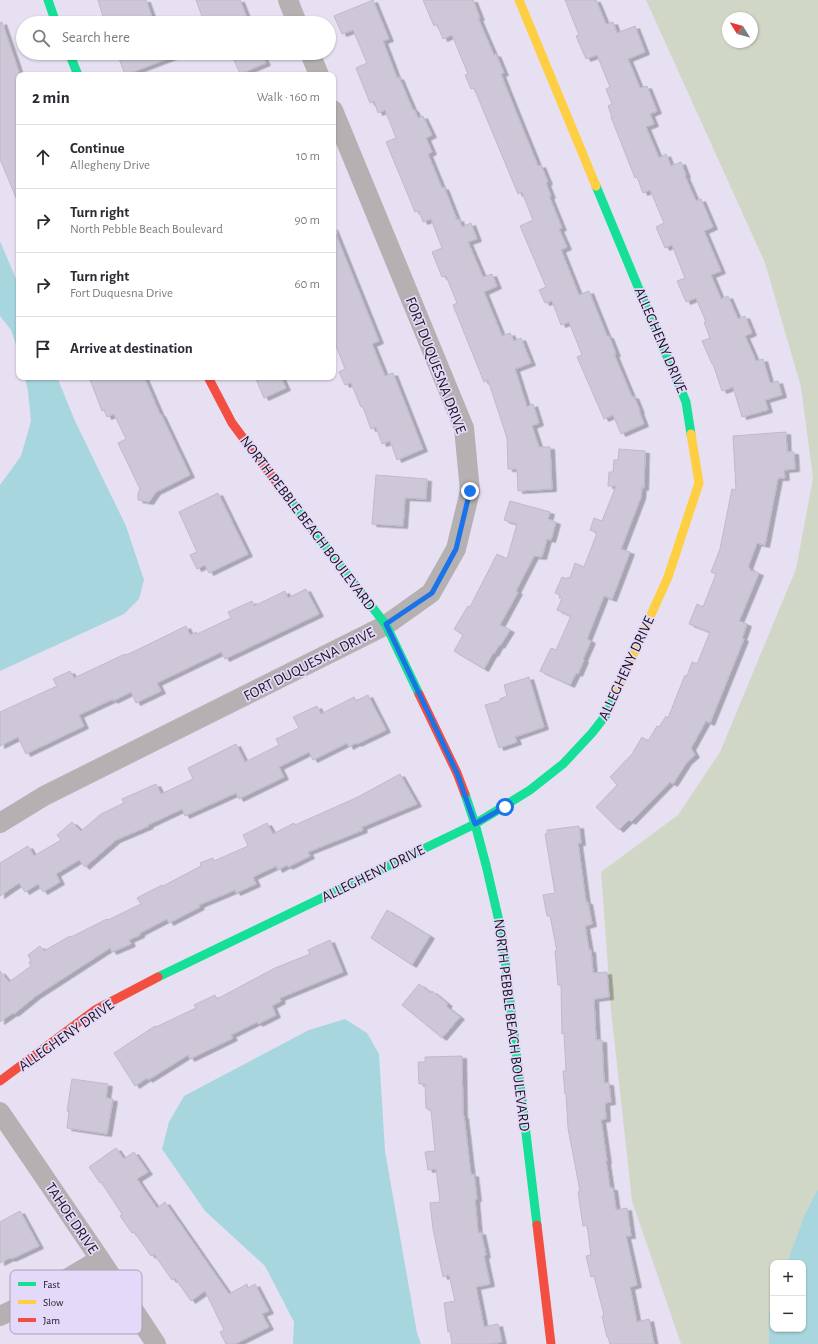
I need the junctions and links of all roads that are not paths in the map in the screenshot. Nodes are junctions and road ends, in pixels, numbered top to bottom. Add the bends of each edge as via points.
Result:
1 (48, 0) edge
2 (288, 0) edge
3 (519, 0) edge
4 (54, 16) edge
5 (294, 16) edge
6 (72, 60) edge
7 (313, 60) edge
8 (77, 72) edge
9 (318, 72) edge
10 (336, 117) edge
11 (210, 380) edge
12 (386, 624) junction
13 (0, 823) edge
14 (475, 824) junction
15 (0, 1081) edge
16 (0, 1112) edge
17 (100, 1259) junction
18 (82, 1270) edge
19 (107, 1270) edge
20 (10, 1311) edge
21 (0, 1316) edge
22 (142, 1323) edge
23 (156, 1344) edge
24 (551, 1344) edge

1 - 4 street
2 - 5 street
3 - 14 street, ALLEGHENY DRIVE via 686,402 698,483 668,577 606,715 593,734 560,767 533,788
6 - 8 street
7 - 9 street
10 - 12 street, FORT DUQUESNA DRIVE via 464,428 470,491 456,549 432,593
11 - 12 street, NORTH PEBBLE BEACH BOULEVARD via 232,422
12 - 13 street, FORT DUQUESNA DRIVE via 44,796
12 - 14 street, NORTH PEBBLE BEACH BOULEVARD via 457,773
14 - 15 street, ALLEGHENY DRIVE via 166,973 95,1010
14 - 24 street, NORTH PEBBLE BEACH BOULEVARD via 502,934
16 - 17 street, TAHOE DRIVE
17 - 18 street
17 - 19 street, TAHOE DRIVE
20 - 21 street
22 - 23 street, TAHOE DRIVE

